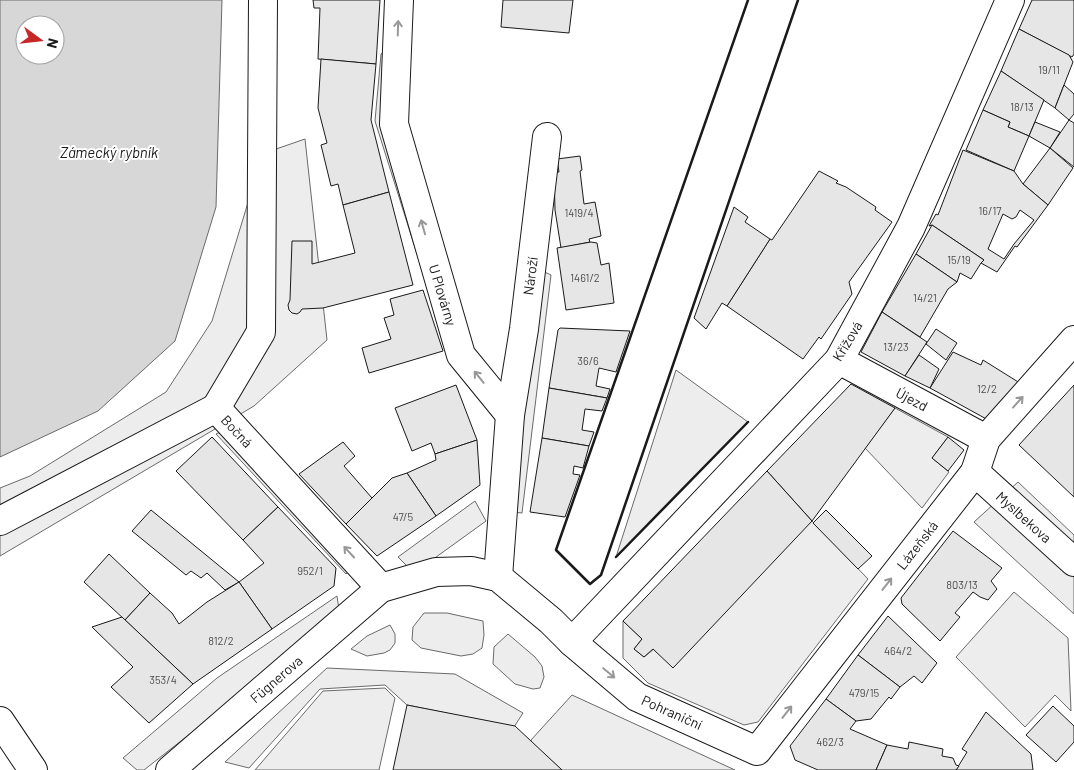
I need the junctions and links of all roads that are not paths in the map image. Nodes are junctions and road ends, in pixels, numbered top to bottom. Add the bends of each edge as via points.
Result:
1 (263, 0) edge
2 (399, 0) edge
3 (1010, 0) edge
4 (546, 137) dead end
5 (1074, 340) edge
6 (838, 360) junction
7 (216, 408) junction
8 (510, 415) junction
9 (986, 439) junction
10 (975, 472) junction
11 (0, 521) edge
12 (1074, 562) edge
13 (498, 577) junction
14 (381, 588) junction
15 (572, 642) junction
16 (0, 721) edge
17 (757, 750) joint
18 (33, 770) edge
19 (170, 770) edge

1 - 7 street via 261,332
8 -> 2 street, U Plovárny via 461,355 394,124
3 - 6 street, Křížová via 911,227
4 - 8 street, Nároží via 524,329
9 -> 5 street, Lázeňská
6 - 9 street, Újezd
6 - 15 street, Křížová
7 - 11 street, Bočná
14 -> 7 street, Bočná
8 - 13 street
9 - 10 street, Lázeňská
10 - 12 street, Myslbekova
17 -> 10 street, Lázeňská
13 - 14 street via 471,571 436,572
13 - 15 street, Pohraniční
14 - 19 street, Fügnerova
15 -> 17 street, Pohraniční via 637,697
16 - 18 street

